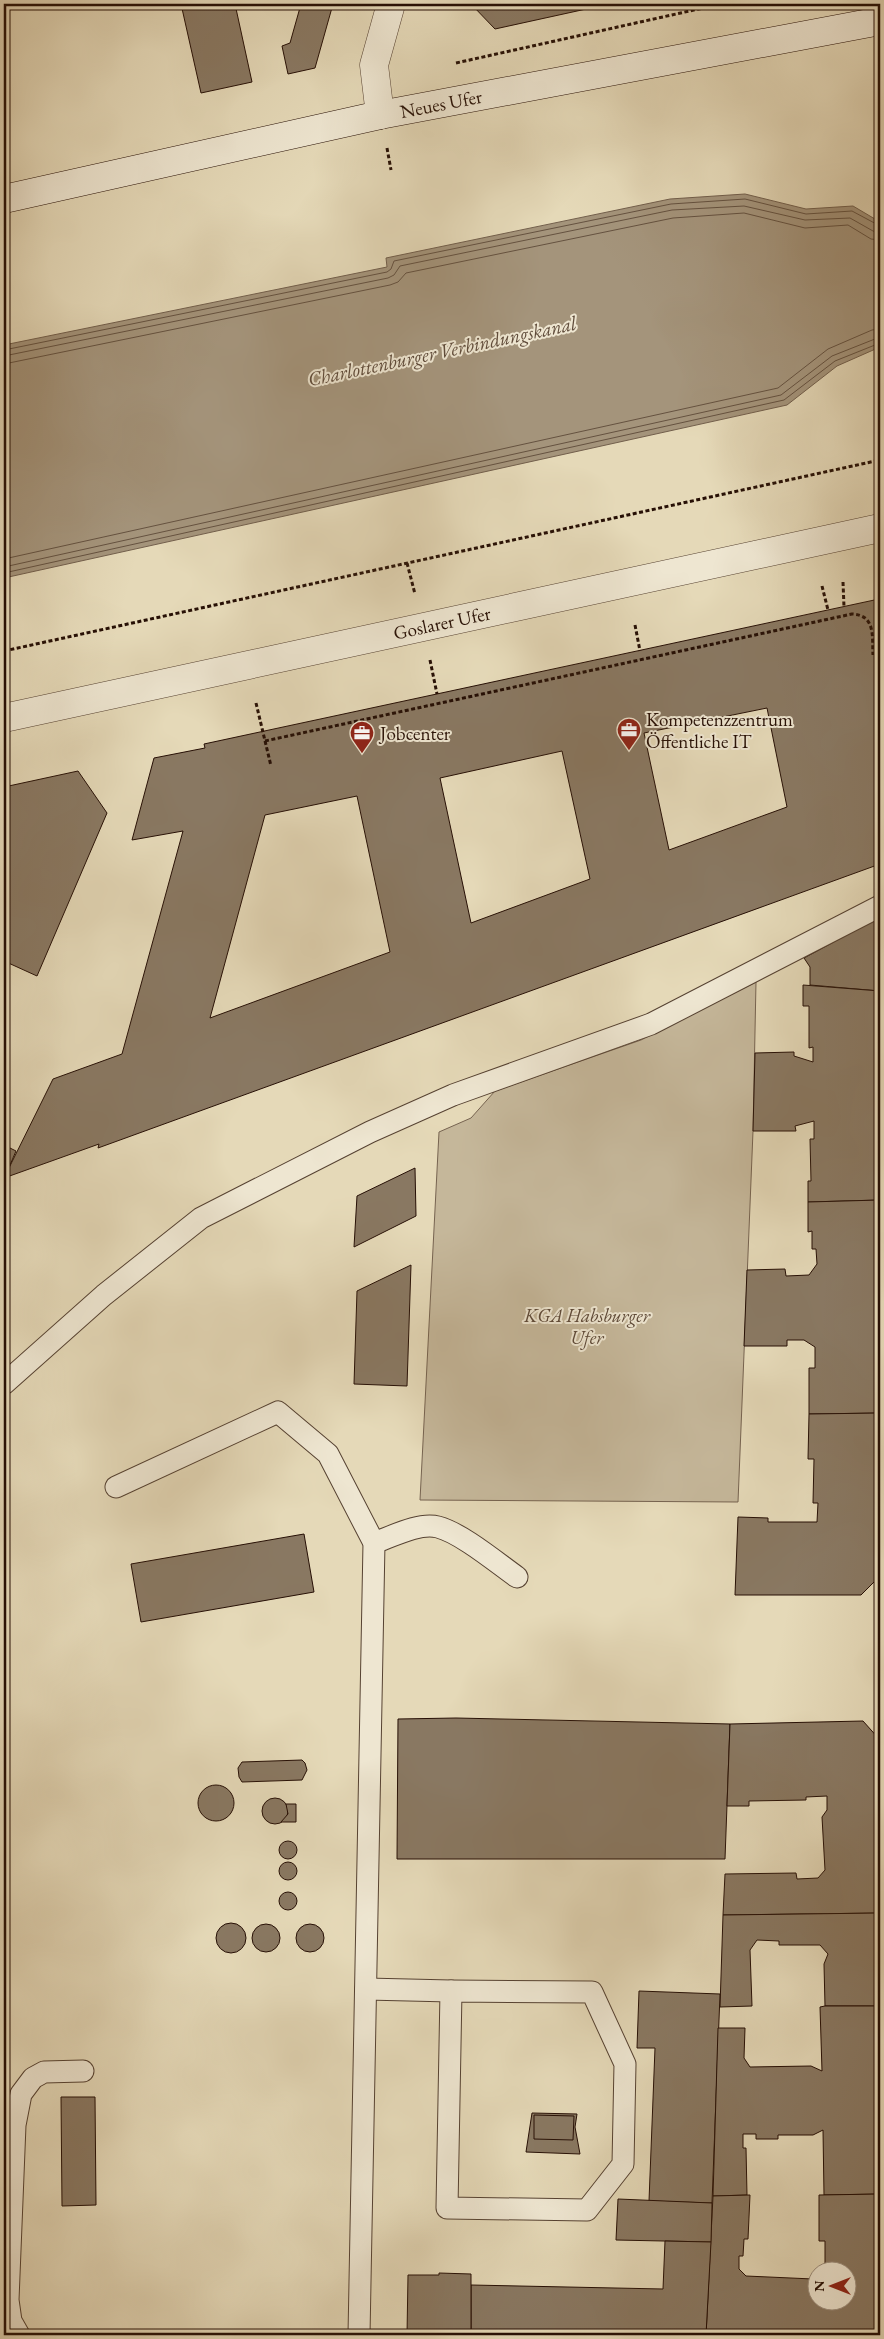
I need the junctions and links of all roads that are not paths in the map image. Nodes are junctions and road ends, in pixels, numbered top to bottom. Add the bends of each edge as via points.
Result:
1 (391, 4) edge
2 (880, 21) edge
3 (380, 115) junction
4 (4, 199) edge
5 (880, 528) edge
6 (4, 718) edge
7 (880, 906) edge
8 (4, 1384) edge
9 (116, 1487) dead end
10 (374, 1543) junction
11 (517, 1577) dead end
12 (366, 1989) junction
13 (451, 1990) junction
14 (83, 2071) dead end
15 (9, 2306) junction
16 (7, 2335) edge
17 (19, 2335) edge
18 (359, 2335) edge

1 - 3 street via 374,65
2 - 3 street, Neues Ufer
3 - 4 street, Neues Ufer
5 - 6 street, Goslarer Ufer
7 - 8 lane via 651,1024 453,1095 370,1132 201,1218 104,1294
9 - 10 lane via 278,1412 328,1454
10 - 11 lane via 413,1528 437,1526 461,1538
10 - 12 lane
12 - 13 lane
12 - 18 lane
13 - 13 lane via 447,2208 587,2210 623,2164 625,2064 592,1992
14 - 15 lane via 44,2072 33,2078 21,2094 15,2125
15 - 16 lane
15 - 17 lane via 11,2321

